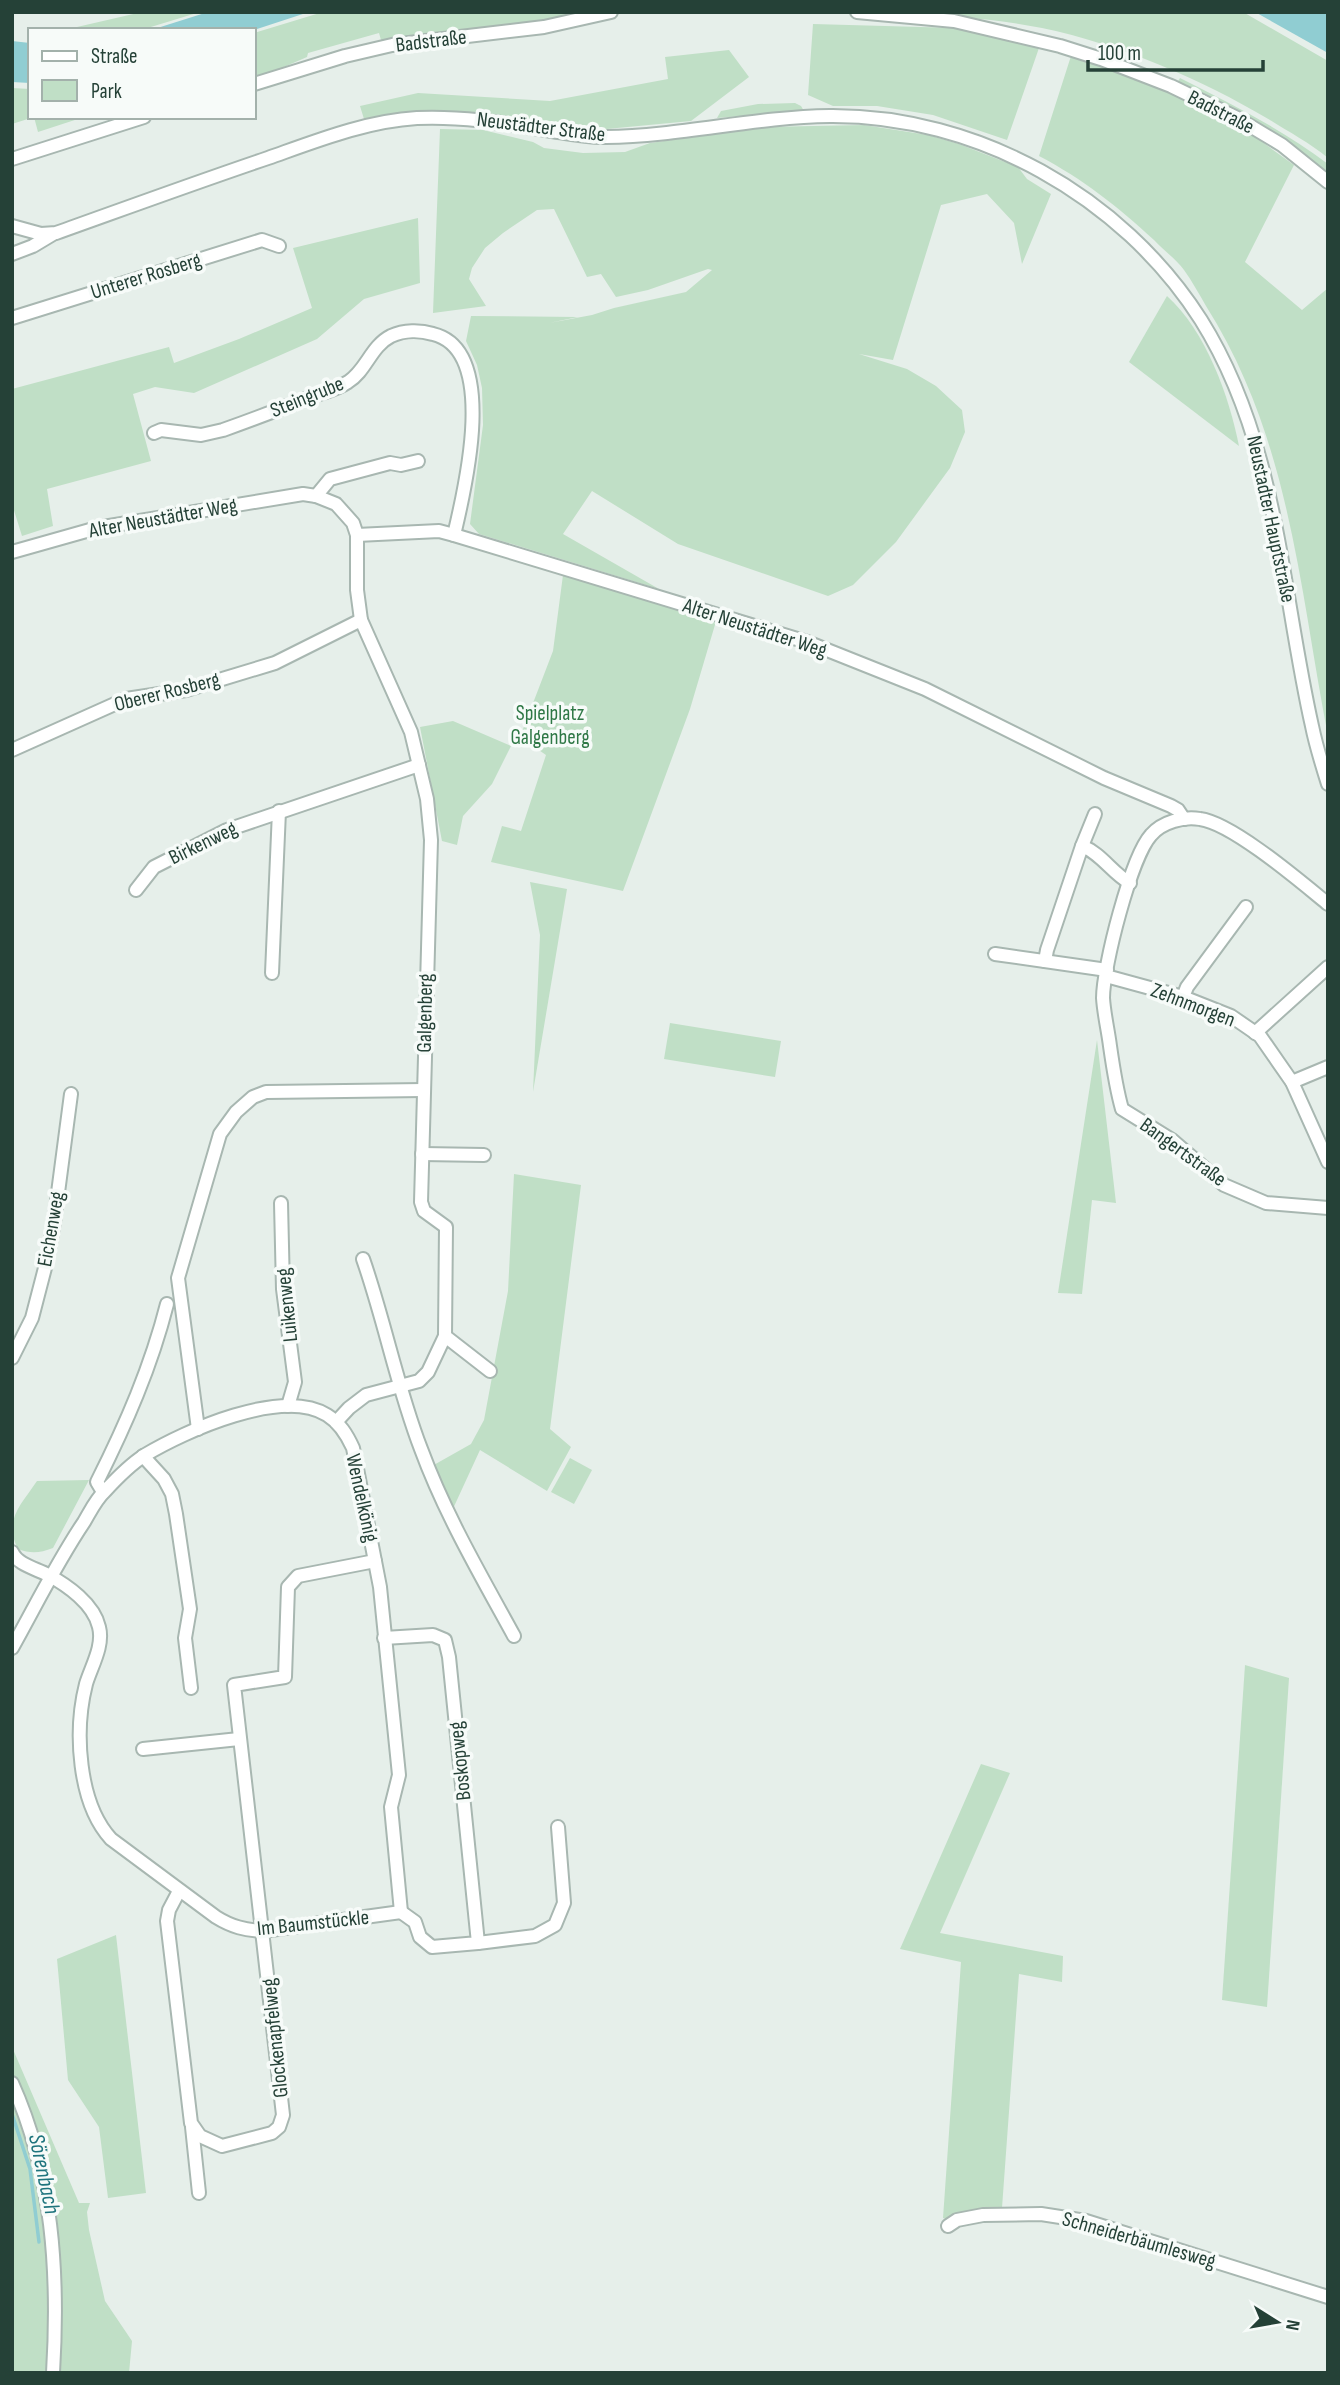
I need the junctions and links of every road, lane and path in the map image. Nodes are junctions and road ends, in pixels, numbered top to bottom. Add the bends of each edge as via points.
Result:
1 (611, 12) edge
2 (857, 12) edge
3 (256, 83) edge
4 (138, 119) edge
5 (12, 159) edge
6 (1328, 182) edge
7 (1072, 189) joint
8 (12, 213) edge
9 (12, 226) edge
10 (56, 233) junction
11 (279, 246) dead end
12 (12, 254) edge
13 (12, 318) edge
14 (154, 433) dead end
15 (418, 461) dead end
16 (316, 496) junction
17 (357, 535) junction
18 (454, 535) junction
19 (12, 552) edge
20 (361, 620) junction
21 (12, 750) edge
22 (419, 765) junction
23 (1328, 784) edge
24 (279, 811) junction
25 (1095, 814) dead end
26 (1184, 819) junction
27 (1082, 846) junction
28 (1130, 883) junction
29 (136, 890) dead end
30 (1328, 904) edge
31 (1246, 907) dead end
32 (995, 954) dead end
33 (1045, 961) junction
34 (1328, 967) edge
35 (272, 973) dead end
36 (1106, 973) junction
37 (1183, 997) junction
38 (1255, 1033) junction
39 (1328, 1067) edge
40 (1292, 1082) junction
41 (424, 1090) junction
42 (71, 1094) dead end
43 (422, 1154) junction
44 (484, 1155) dead end
45 (1328, 1161) edge
46 (281, 1203) dead end
47 (1328, 1208) edge
48 (363, 1259) dead end
49 (167, 1304) dead end
50 (185, 1320) junction
51 (160, 1328) junction
52 (445, 1336) junction
53 (12, 1358) edge
54 (490, 1371) dead end
55 (399, 1388) junction
56 (288, 1406) junction
57 (336, 1422) junction
58 (198, 1429) junction
59 (143, 1456) junction
60 (103, 1492) junction
61 (12, 1552) edge
62 (375, 1561) junction
63 (50, 1576) junction
64 (514, 1636) dead end
65 (384, 1638) junction
66 (12, 1648) edge
67 (191, 1688) dead end
68 (239, 1739) junction
69 (143, 1749) dead end
70 (558, 1827) dead end
71 (179, 1891) junction
72 (401, 1912) junction
73 (263, 1931) junction
74 (478, 1943) junction
75 (12, 2083) edge
76 (191, 2123) junction
77 (199, 2193) dead end
78 (948, 2226) dead end
79 (1328, 2297) edge
80 (53, 2373) edge

1 - 3 street, Badstraße via 544,27 392,45
2 - 6 street, Badstraße via 954,21 1101,59 1237,118 1282,145
4 - 5 street
7 - 10 street, Neustädter Straße via 989,146 887,120 830,116 760,120 604,137 466,118 423,118 342,133
7 - 23 street, Neustadter Hauptstraße via 1130,236 1182,293 1237,392 1267,483 1312,727
8 - 9 street
9 - 10 street, Neustädter Straße via 40,234
10 - 12 street, Neustädter Straße
11 - 13 street, Unterer Rosberg via 262,240
14 - 18 street, Steingrube via 201,435 223,430 347,383 392,335 415,331 439,335 460,353 469,373 473,406 466,481
15 - 16 street via 390,463 330,479
16 - 17 street via 345,511
16 - 19 street, Alter Neustädter Weg via 279,497 97,528
17 - 18 street, Alter Neustädter Weg via 439,531
17 - 20 street, Galgenberg
18 - 26 street, Alter Neustädter Weg via 807,642 925,689 1171,806
20 - 21 street, Oberer Rosberg via 275,663 186,690 126,699
20 - 22 street, Galgenberg via 408,724
22 - 24 street, Birkenweg
22 - 41 street, Galgenberg via 430,840
24 - 29 street, Birkenweg via 227,830 154,867
24 - 35 street
25 - 27 street
26 - 28 street via 1152,833
26 - 30 street via 1198,818 1224,827
27 - 28 street
27 - 33 street
28 - 36 street
31 - 37 street
32 - 33 street, Zehnmorgen
33 - 36 street, Zehnmorgen
34 - 38 street
36 - 37 street, Zehnmorgen
36 - 47 street, Bangertstraße via 1103,1001 1122,1109 1171,1140 1224,1185 1266,1203
37 - 38 street, Zehnmorgen via 1231,1016
38 - 40 street, Zehnmorgen
39 - 40 street
40 - 45 street, Zehnmorgen
41 - 43 street, Galgenberg
41 - 50 street via 266,1092 236,1112 220,1135 178,1278
42 - 53 street, Eichenweg via 46,1264 32,1318
43 - 44 street
43 - 52 street, Galgenberg via 421,1202 424,1211 446,1227
46 - 56 street, Luikenweg via 283,1289 295,1381
48 - 55 street
49 - 51 street
50 - 51 street via 169,1321
50 - 58 street
51 - 60 street via 128,1421 97,1482
52 - 54 street
52 - 55 street via 428,1372 419,1381
55 - 57 street via 366,1395
55 - 64 street via 446,1509
56 - 57 street via 312,1409
56 - 58 street via 244,1412
57 - 62 street, Wendelkönig via 353,1448
58 - 59 street
59 - 60 street
59 - 67 street via 172,1494 190,1609 185,1638
60 - 63 street
61 - 63 street, Im Baumstückle via 16,1559
62 - 65 street
62 - 68 street, Wendelkönig via 298,1576 288,1587 285,1677 234,1685
63 - 66 street
63 - 71 street, Im Baumstückle via 75,1593 96,1617 100,1630 80,1727 83,1771 100,1827
65 - 72 street via 399,1775 391,1807
65 - 74 street, Boskopweg via 433,1635 445,1640
68 - 69 street
68 - 73 street, Wendelkönig
70 - 74 street via 564,1903 555,1925 535,1936
71 - 73 street, Im Baumstückle via 228,1924
71 - 76 street via 167,1922
72 - 73 street, Im Baumstückle
72 - 74 street via 415,1922 432,1947
73 - 76 street, Glockenapfelweg via 283,2115 279,2127 222,2146 200,2136
75 - 80 street via 29,2119 47,2194 55,2301
76 - 77 street
78 - 79 street, Schneiderbäumlesweg via 983,2215 1041,2214 1086,2221

